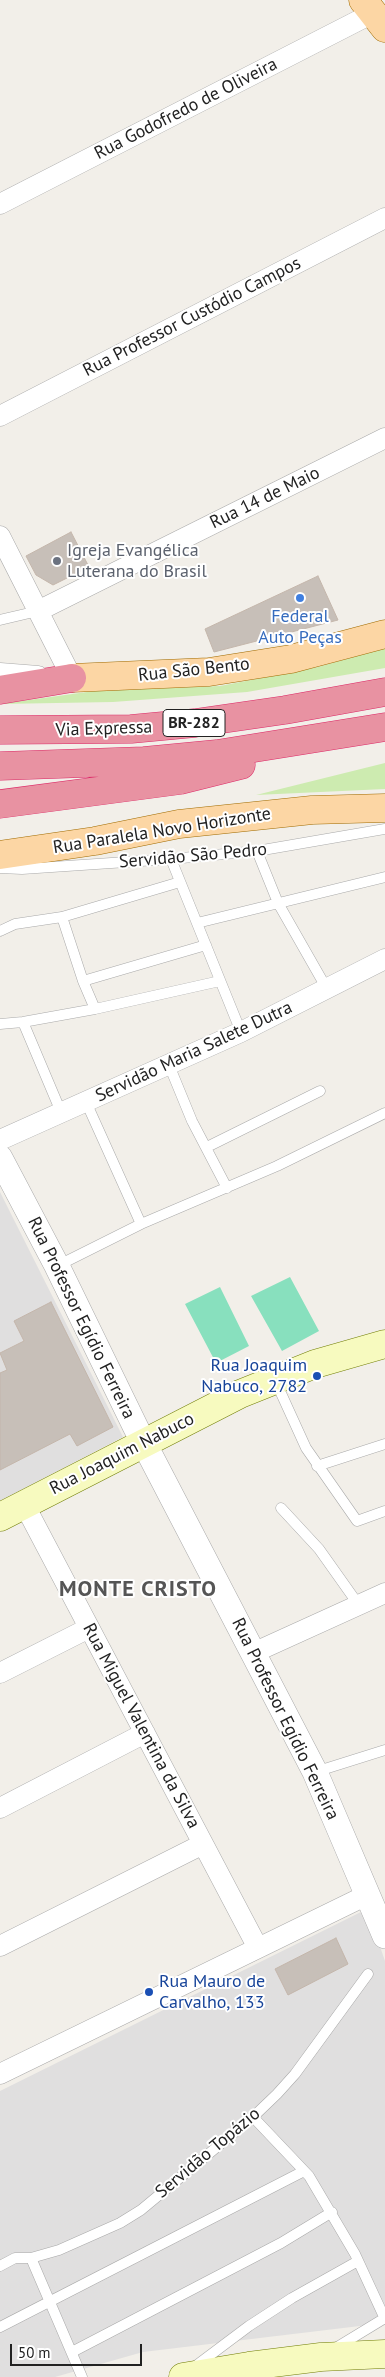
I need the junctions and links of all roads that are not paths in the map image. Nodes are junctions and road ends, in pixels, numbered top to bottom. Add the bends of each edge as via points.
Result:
1 (374, 13) edge
2 (0, 204) edge
3 (385, 218) edge
4 (0, 416) edge
5 (385, 438) edge
6 (0, 536) edge
7 (38, 611) junction
8 (0, 620) edge
9 (385, 634) edge
10 (0, 673) edge
11 (72, 678) junction
12 (0, 690) edge
13 (385, 692) edge
14 (385, 727) edge
15 (0, 730) edge
16 (308, 740) junction
17 (0, 766) edge
18 (0, 804) edge
19 (385, 808) edge
20 (385, 829) edge
21 (257, 851) junction
22 (0, 855) edge
23 (171, 859) junction
24 (0, 868) edge
25 (385, 877) edge
26 (180, 882) junction
27 (278, 903) junction
28 (62, 917) junction
29 (197, 923) junction
30 (0, 932) edge
31 (206, 944) junction
32 (385, 959) edge
33 (83, 981) junction
34 (220, 981) junction
35 (327, 989) junction
36 (96, 1009) junction
37 (23, 1022) junction
38 (0, 1024) edge
39 (242, 1032) junction
40 (169, 1065) junction
41 (320, 1091) dead end
42 (86, 1102) junction
43 (61, 1112) junction
44 (385, 1113) edge
45 (0, 1140) edge
46 (207, 1147) junction
47 (0, 1158) edge
48 (227, 1188) junction
49 (141, 1224) junction
50 (57, 1266) junction
51 (385, 1344) edge
52 (274, 1379) junction
53 (143, 1442) junction
54 (385, 1444) edge
55 (317, 1466) junction
56 (24, 1504) junction
57 (281, 1508) dead end
58 (385, 1511) edge
59 (0, 1517) edge
60 (385, 1593) edge
61 (358, 1604) junction
62 (89, 1628) junction
63 (253, 1653) junction
64 (0, 1673) edge
65 (145, 1733) junction
66 (385, 1750) edge
67 (314, 1772) junction
68 (0, 1808) edge
69 (203, 1844) junction
70 (379, 1914) edge
71 (0, 1946) edge
72 (258, 1948) junction
73 (368, 1974) dead end
74 (0, 2074) edge
75 (253, 2117) junction
76 (304, 2171) junction
77 (332, 2212) junction
78 (31, 2258) junction
79 (358, 2261) junction
80 (0, 2265) edge
81 (50, 2301) junction
82 (385, 2319) edge
83 (0, 2327) edge
84 (72, 2352) junction
85 (385, 2354) edge
86 (321, 2357) junction
87 (82, 2377) edge
88 (182, 2377) edge

1 - 2 street, Rua Godofredo de Oliveira
3 - 4 street, Rua Professor Custódio Campos
5 - 7 street, Rua 14 de Maio
6 - 7 street
7 - 8 lane
7 - 11 street
9 - 11 main road, Rua São Bento via 291,659 209,672
10 - 11 street, Rua São Bento
11 - 12 highway
13 - 15 highway, Via Expressa / BR-282 via 195,723 131,729
14 - 16 highway, Via Expressa / BR-282
16 - 17 highway, Via Expressa / BR-282 via 144,761
16 - 18 highway via 247,764 181,780
19 - 22 main road, Rua Paralela Novo Horizonte via 312,810 198,822
20 - 21 lane, Servidão São Pedro
21 - 23 lane, Servidão São Pedro
21 - 27 lane
23 - 24 lane, Servidão São Pedro
23 - 26 lane
25 - 27 lane
26 - 28 lane, Servidão São Pedro
26 - 29 lane
27 - 29 lane
27 - 35 lane
28 - 30 lane, Servidão São Pedro via 15,924
28 - 33 lane
29 - 31 lane
31 - 33 lane
31 - 34 lane
32 - 35 street, Servidão Maria Salete Dutra
33 - 36 lane
34 - 36 lane
34 - 39 lane
35 - 39 street, Servidão Maria Salete Dutra
36 - 37 lane
37 - 38 lane
37 - 43 lane
39 - 40 street, Servidão Maria Salete Dutra
40 - 42 street, Servidão Maria Salete Dutra
40 - 46 lane
41 - 46 lane
42 - 43 street, Servidão Maria Salete Dutra
42 - 49 lane
43 - 45 street, Servidão Maria Salete Dutra
44 - 48 lane
46 - 48 lane
47 - 50 street, Rua Professor Egídio Ferreira
48 - 49 lane
49 - 50 lane
50 - 53 street, Rua Professor Egídio Ferreira
51 - 52 main road, Rua Joaquim Nabuco
52 - 53 main road, Rua Joaquim Nabuco
52 - 55 lane via 295,1428
53 - 56 main road, Rua Joaquim Nabuco
53 - 63 street, Rua Professor Egídio Ferreira
54 - 55 lane
55 - 58 lane via 357,1522
56 - 59 main road, Rua Joaquim Nabuco
56 - 62 street, Rua Miguel Valentina da Silva
57 - 61 lane via 319,1549
60 - 61 street
61 - 63 street
62 - 64 street
62 - 65 street, Rua Miguel Valentina da Silva
63 - 67 street, Rua Professor Egídio Ferreira
65 - 68 street
65 - 69 street, Rua Miguel Valentina da Silva
66 - 67 lane
67 - 70 street, Rua Professor Egídio Ferreira
69 - 71 street
69 - 72 street, Rua Miguel Valentina da Silva
70 - 72 street
72 - 74 street
73 - 75 lane, Servidão Topázio via 295,2074
75 - 76 lane
75 - 78 lane, Servidão Topázio via 134,2214 86,2239
76 - 77 lane
76 - 81 lane
77 - 79 lane
77 - 84 lane via 281,2243
78 - 80 lane, Servidão Topázio via 15,2258
78 - 81 lane
79 - 82 lane
79 - 88 lane via 256,2321
81 - 83 lane
81 - 84 lane
82 - 86 lane
84 - 87 lane
85 - 86 main road
86 - 88 main road

